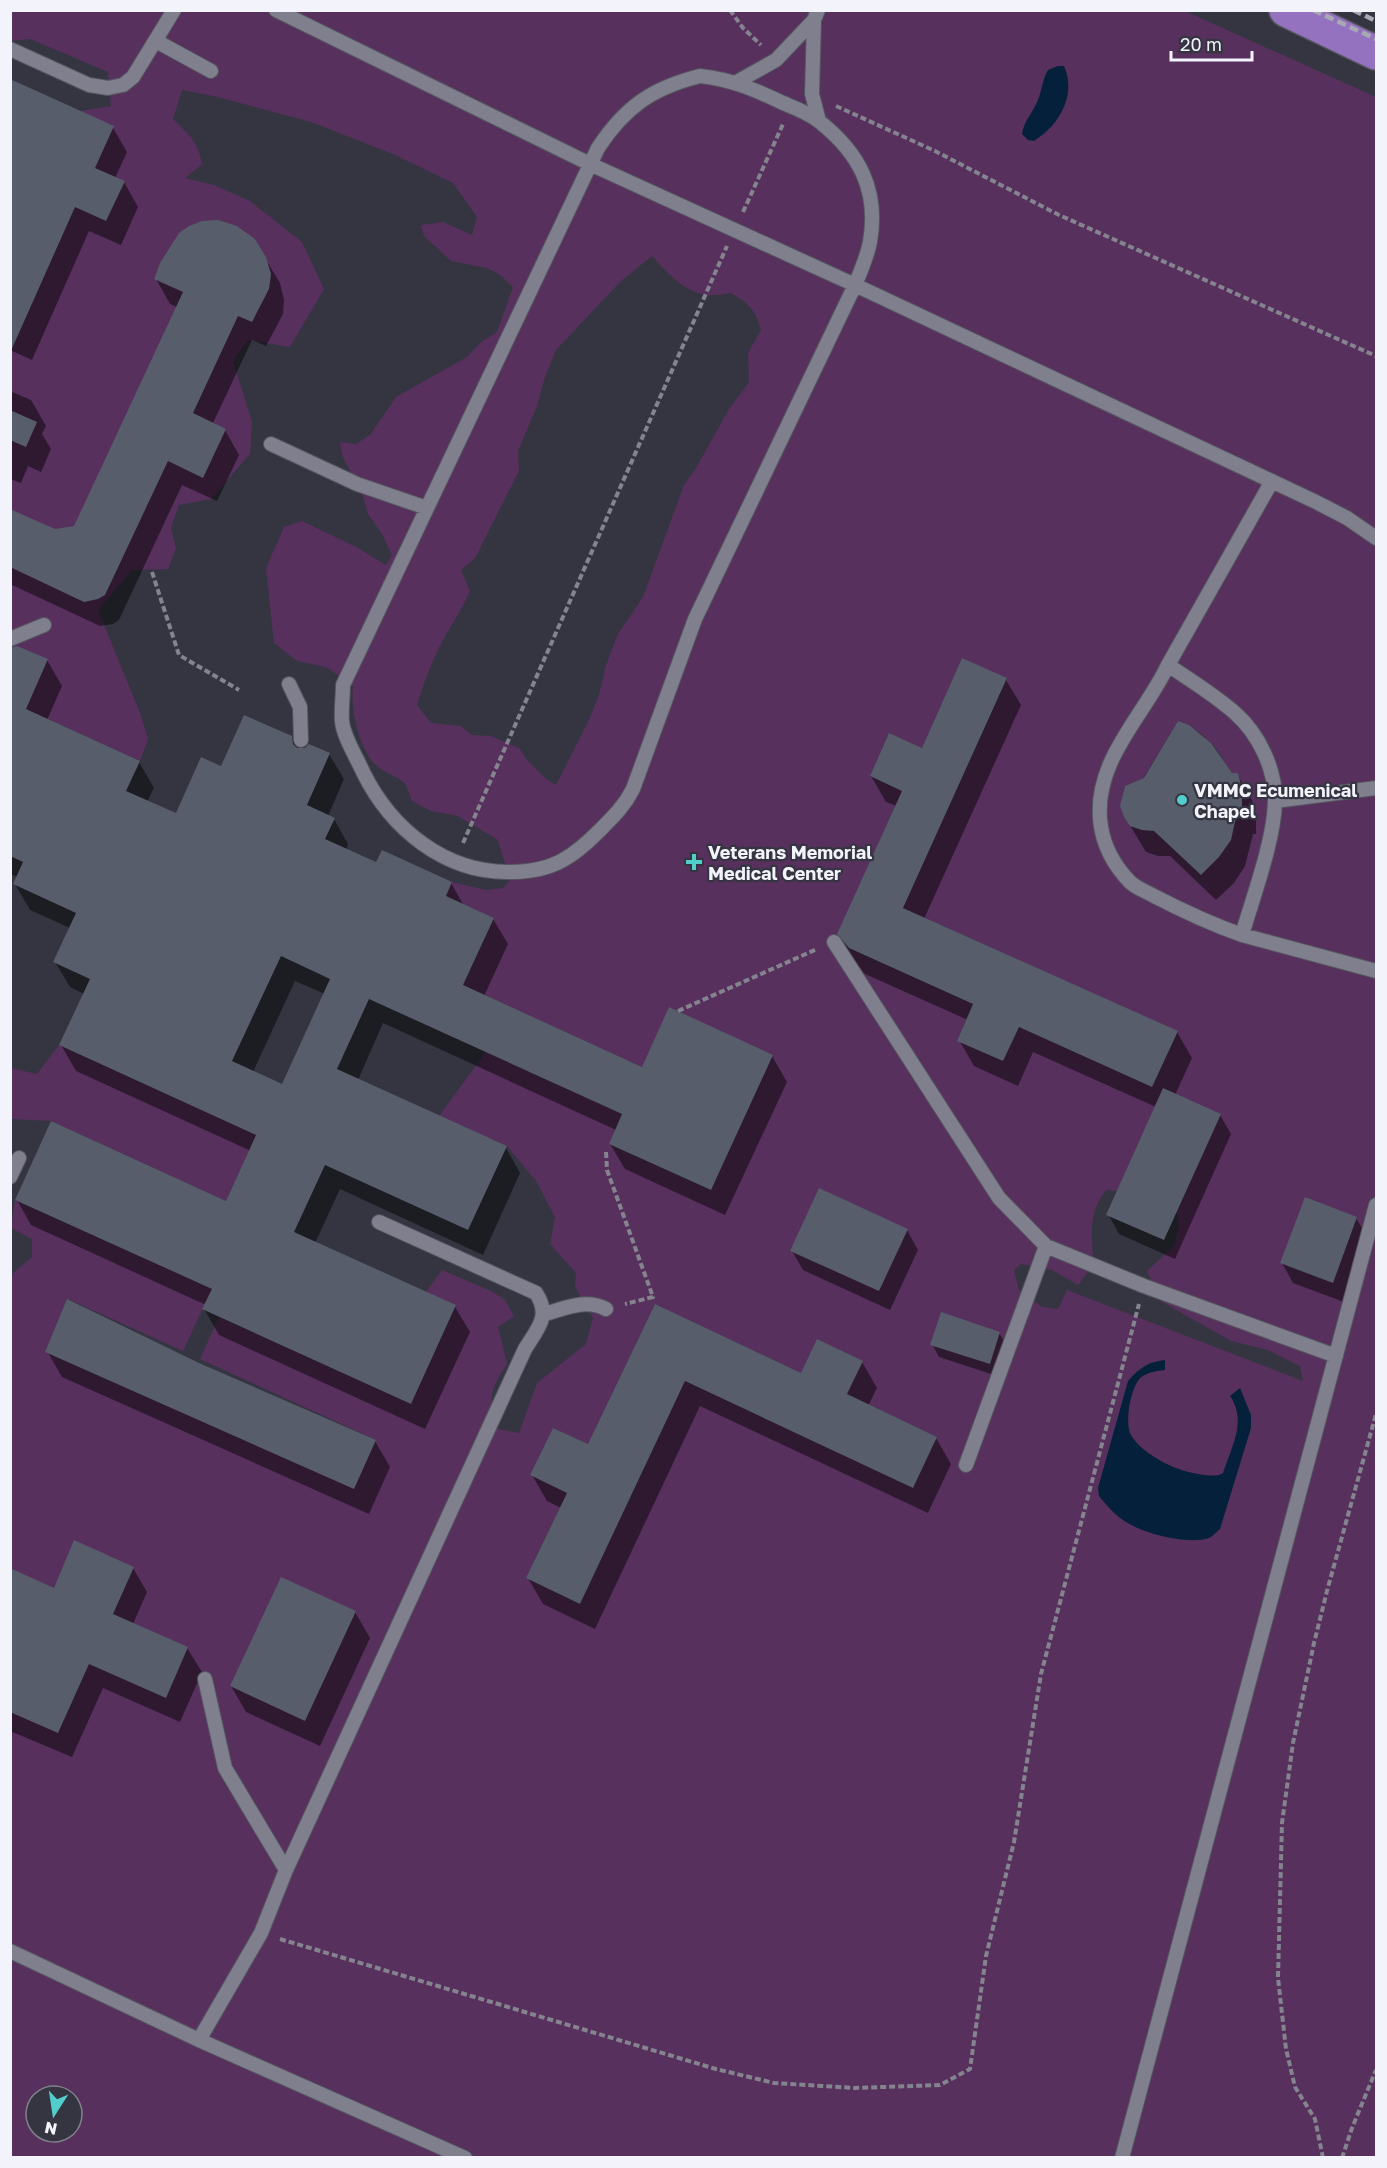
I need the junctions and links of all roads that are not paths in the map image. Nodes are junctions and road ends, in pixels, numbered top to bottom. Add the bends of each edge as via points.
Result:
1 (174, 10) edge
2 (276, 10) edge
3 (1286, 10) edge
4 (816, 15) edge
5 (156, 41) junction
6 (10, 49) edge
7 (1377, 52) edge
8 (210, 72) dead end
9 (735, 82) junction
10 (819, 121) junction
11 (590, 164) junction
12 (855, 285) junction
13 (271, 444) dead end
14 (1272, 481) junction
15 (427, 508) junction
16 (1377, 538) edge
17 (44, 625) dead end
18 (10, 639) edge
19 (1168, 665) junction
20 (289, 684) dead end
21 (301, 740) dead end
22 (1377, 788) edge
23 (1275, 801) junction
24 (1242, 935) junction
25 (834, 942) road end
26 (1377, 971) edge
27 (20, 1158) dead end
28 (10, 1178) edge
29 (1377, 1205) edge
30 (380, 1222) dead end
31 (1046, 1246) junction
32 (606, 1309) road end
33 (544, 1314) junction
34 (1336, 1356) junction
35 (966, 1465) dead end
36 (205, 1679) dead end
37 (286, 1870) junction
38 (10, 1952) edge
39 (199, 2040) junction
40 (465, 2157) edge
41 (1122, 2157) edge

1 - 5 lane
2 - 11 lane
3 - 7 main road
4 - 9 lane via 776,60
4 - 10 lane via 812,94
5 - 6 lane via 133,77 123,85 108,88 89,85
5 - 8 lane
9 - 10 lane
9 - 11 lane via 700,76 648,95 620,118
10 - 12 lane via 856,158 869,189 870,241
11 - 12 lane
11 - 15 lane
12 - 14 lane
12 - 15 lane via 694,619 633,789 624,806 561,862 540,869 475,869 454,863 417,841 369,784 342,723 343,685
13 - 15 lane via 357,484
14 - 16 lane via 1347,518
14 - 19 lane
17 - 18 lane
19 - 23 lane via 1236,713 1248,728 1269,764
19 - 24 lane via 1111,762 1101,789 1098,813 1104,841 1131,884 1198,919
20 - 21 lane via 300,707
22 - 23 lane
23 - 24 lane
24 - 26 lane
25 - 31 lane via 999,1198
27 - 28 lane
29 - 34 lane
30 - 33 lane via 536,1293
31 - 34 lane
31 - 35 lane
32 - 33 lane via 577,1305
33 - 37 lane
34 - 41 lane
36 - 37 lane via 225,1768
37 - 39 lane via 261,1933
38 - 39 lane
39 - 40 lane

